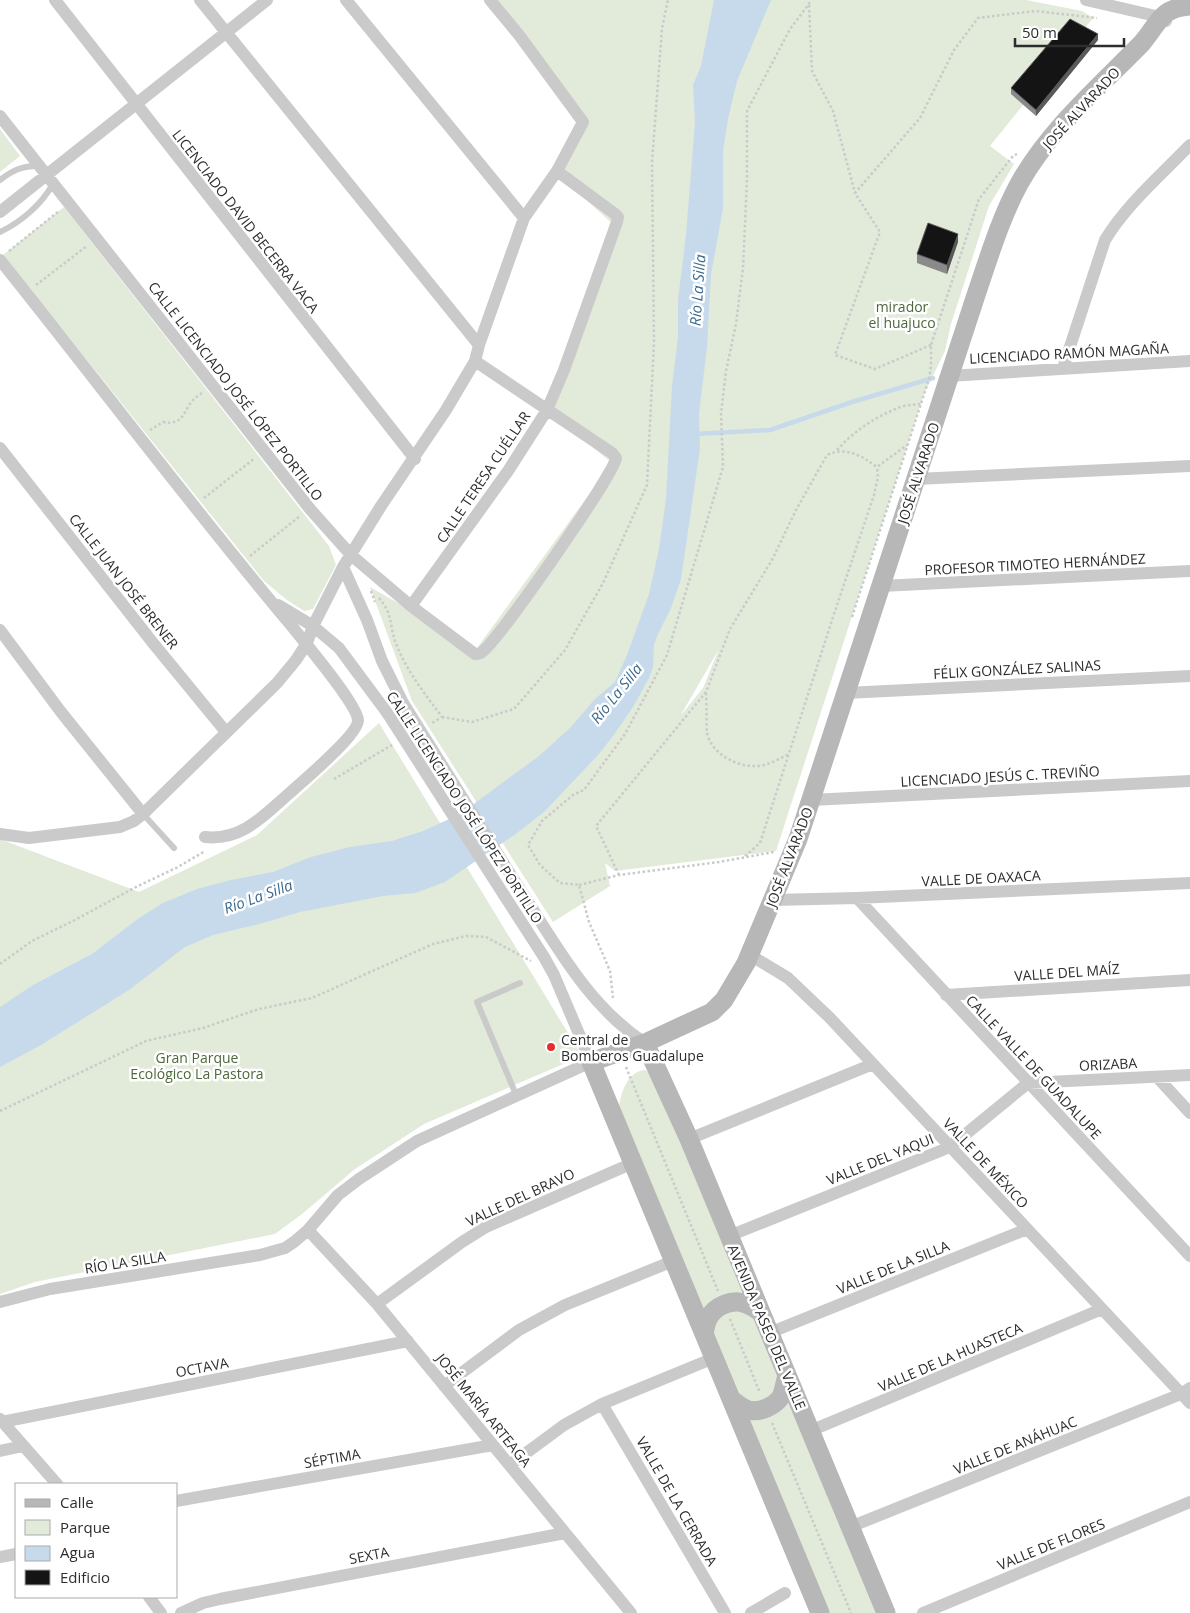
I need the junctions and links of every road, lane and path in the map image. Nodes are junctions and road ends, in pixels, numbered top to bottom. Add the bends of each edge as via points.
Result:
1 (55, 0) edge
2 (200, 0) edge
3 (267, 0) edge
4 (346, 0) edge
5 (490, 0) edge
6 (668, 0) edge
7 (808, 0) edge
8 (1086, 0) edge
9 (809, 4) junction
10 (1190, 6) edge
11 (1190, 17) edge
12 (1100, 18) dead end
13 (1160, 23) junction
14 (226, 33) junction
15 (135, 104) junction
16 (0, 116) edge
17 (1190, 145) edge
18 (1021, 153) dead end
19 (557, 171) junction
20 (46, 175) junction
21 (0, 180) edge
22 (855, 193) junction
23 (64, 207) dead end
24 (0, 212) edge
25 (524, 218) junction
26 (0, 232) edge
27 (96, 239) junction
28 (1, 257) edge
29 (26, 293) junction
30 (479, 345) junction
31 (931, 345) junction
32 (475, 360) junction
33 (1190, 362) edge
34 (1063, 368) junction
35 (949, 376) junction
36 (212, 385) junction
37 (921, 404) junction
38 (547, 410) junction
39 (140, 437) junction
40 (907, 445) junction
41 (0, 448) edge
42 (264, 450) junction
43 (837, 450) junction
44 (415, 459) junction
45 (1190, 466) edge
46 (877, 467) junction
47 (916, 479) junction
48 (195, 506) junction
49 (310, 509) junction
50 (351, 555) junction
51 (247, 558) dead end
52 (343, 567) junction
53 (1190, 571) edge
54 (881, 586) junction
55 (271, 601) junction
56 (411, 606) junction
57 (849, 624) dead end
58 (313, 626) junction
59 (0, 630) edge
60 (307, 643) junction
61 (1190, 676) edge
62 (706, 692) junction
63 (846, 693) junction
64 (442, 718) dead end
65 (226, 732) junction
66 (789, 754) junction
67 (1190, 781) edge
68 (811, 800) junction
69 (143, 814) junction
70 (0, 834) edge
71 (208, 842) joint
72 (174, 848) dead end
73 (776, 851) dead end
74 (744, 857) junction
75 (619, 875) junction
76 (1190, 883) edge
77 (579, 885) junction
78 (858, 898) junction
79 (772, 900) junction
80 (750, 955) junction
81 (532, 962) dead end
82 (0, 964) edge
83 (1190, 980) edge
84 (520, 982) dead end
85 (946, 995) junction
86 (613, 1002) dead end
87 (645, 1043) junction
88 (620, 1052) junction
89 (591, 1062) junction
90 (873, 1064) junction
91 (1190, 1075) edge
92 (1157, 1077) junction
93 (1028, 1084) junction
94 (517, 1096) junction
95 (0, 1111) edge
96 (1190, 1113) edge
97 (689, 1139) junction
98 (950, 1147) junction
99 (633, 1164) junction
100 (1027, 1229) junction
101 (308, 1230) junction
102 (729, 1236) junction
103 (1190, 1256) edge
104 (673, 1261) junction
105 (0, 1302) edge
106 (377, 1304) junction
107 (724, 1304) junction
108 (1102, 1309) junction
109 (760, 1312) junction
110 (769, 1333) junction
111 (704, 1334) junction
112 (408, 1341) junction
113 (714, 1358) junction
114 (787, 1376) junction
115 (444, 1386) junction
116 (1187, 1395) edge
117 (731, 1399) junction
118 (602, 1404) junction
119 (766, 1408) junction
120 (1, 1420) edge
121 (810, 1431) junction
122 (493, 1445) junction
123 (23, 1446) junction
124 (0, 1451) edge
125 (510, 1465) junction
126 (56, 1483) edge
127 (178, 1501) edge
128 (1190, 1502) edge
129 (850, 1527) junction
130 (565, 1533) junction
131 (15, 1554) edge
132 (0, 1557) edge
133 (785, 1593) dead end
134 (150, 1598) edge
135 (161, 1613) edge
136 (181, 1613) edge
137 (631, 1613) edge
138 (725, 1613) edge
139 (751, 1613) edge
140 (820, 1613) edge
141 (851, 1613) edge
142 (886, 1613) edge
143 (923, 1613) edge

1 - 15 street, LICENCIADO DAVID BECERRA VACA
2 - 14 street
3 - 14 street
4 - 25 street
5 - 19 street via 582,120
6 - 64 path via 662,28 652,164 654,342 647,485 603,583 565,650 514,710 472,722
7 - 9 path
8 - 13 street
9 - 22 path via 812,70 833,111
9 - 77 path via 790,29 747,111 748,179 742,268 721,413 723,467 667,654 625,734 584,790 573,795 542,821 528,845 540,866 560,883
10 - 13 street via 1171,10
11 - 13 street
12 - 22 path via 1035,11 978,18 954,50 920,118
13 - 35 street, JOSÉ ALVARADO via 1045,145 1019,185 999,231
14 - 15 street
14 - 30 street
15 - 20 street
15 - 44 street, LICENCIADO DAVID BECERRA VACA
16 - 20 street, CALLE LICENCIADO JOSÉ LÓPEZ PORTILLO
17 - 34 street via 1127,209 1105,240
18 - 31 path via 1013,156 979,199
19 - 25 street
19 - 38 street, CALLE TERESA CUÉLLAR via 618,217
20 - 21 lane via 23,167
20 - 24 street
20 - 26 lane via 40,202
20 - 27 street, CALLE LICENCIADO JOSÉ LÓPEZ PORTILLO
22 - 31 path via 880,232 835,356 875,369
23 - 28 path
25 - 30 street
27 - 29 path
27 - 36 street, CALLE LICENCIADO JOSÉ LÓPEZ PORTILLO
28 - 29 street, CALLE LICENCIADO JOSÉ LÓPEZ PORTILLO
29 - 39 street, CALLE LICENCIADO JOSÉ LÓPEZ PORTILLO
30 - 32 street
31 - 37 path via 929,379
32 - 38 street
32 - 44 street
33 - 34 street, LICENCIADO RAMÓN MAGAÑA
34 - 35 street, LICENCIADO RAMÓN MAGAÑA
35 - 47 street, JOSÉ ALVARADO
36 - 39 path via 192,400 178,420 155,425
36 - 42 street, CALLE LICENCIADO JOSÉ LÓPEZ PORTILLO
37 - 40 path
37 - 43 path via 899,407 878,418
38 - 56 street, CALLE TERESA CUÉLLAR via 508,471
38 - 56 street, CALLE LICENCIADO JOSÉ LÓPEZ PORTILLO via 612,452 616,458 596,495 515,613 478,654
39 - 48 street, CALLE LICENCIADO JOSÉ LÓPEZ PORTILLO
40 - 46 path
40 - 57 path
41 - 65 street, CALLE JUAN JOSÉ BRENER
42 - 48 path
42 - 49 street, CALLE LICENCIADO JOSÉ LÓPEZ PORTILLO
43 - 46 path via 862,457
43 - 62 path via 828,455 772,560 730,629
44 - 50 street
45 - 47 street
46 - 66 path via 874,495
47 - 54 street, JOSÉ ALVARADO
48 - 55 street, CALLE LICENCIADO JOSÉ LÓPEZ PORTILLO
49 - 50 street, CALLE LICENCIADO JOSÉ LÓPEZ PORTILLO
49 - 51 path
50 - 52 street
50 - 56 street, CALLE LICENCIADO JOSÉ LÓPEZ PORTILLO
52 - 58 street
52 - 87 street, CALLE LICENCIADO JOSÉ LÓPEZ PORTILLO, bridge via 403,703 560,953 621,1026
53 - 54 street, PROFESOR TIMOTEO HERNÁNDEZ
54 - 63 street, JOSÉ ALVARADO
55 - 58 street, CALLE LICENCIADO JOSÉ LÓPEZ PORTILLO
55 - 60 street, CALLE LICENCIADO JOSÉ LÓPEZ PORTILLO
58 - 60 street
58 - 89 street, CALLE LICENCIADO JOSÉ LÓPEZ PORTILLO, bridge via 346,656 388,714 544,957
59 - 69 street
60 - 65 street via 277,683
60 - 71 street via 355,711 356,728 305,780 250,827
61 - 63 street, FÉLIX GONZÁLEZ SALINAS
62 - 66 path via 708,734 718,752 734,762 756,766
62 - 75 path via 596,826
63 - 68 street, JOSÉ ALVARADO
65 - 69 street
66 - 74 path via 760,842
67 - 68 street, LICENCIADO JESÚS C. TREVIÑO
68 - 79 street, JOSÉ ALVARADO
69 - 70 street via 120,827 30,838
69 - 72 lane
71 - 82 path via 178,868 32,941
73 - 74 path
74 - 75 path
75 - 77 path
76 - 78 street, VALLE DE OAXACA
77 - 86 path via 610,972
78 - 79 street, VALLE DE OAXACA
78 - 85 street, CALLE VALLE DE GUADALUPE
79 - 80 street, JOSÉ ALVARADO
80 - 87 street, JOSÉ ALVARADO via 734,987 718,1007
80 - 90 street, VALLE DE MÉXICO via 788,978
81 - 95 path via 486,937 466,936 433,944 312,998 259,1009 203,1028 146,1041
83 - 85 street, VALLE DEL MAÍZ
84 - 94 lane via 477,1002
85 - 93 street, CALLE VALLE DE GUADALUPE
87 - 88 street, JOSÉ ALVARADO
87 - 97 street, AVENIDA PASEO DEL VALLE
88 - 89 street, JOSÉ ALVARADO
88 - 107 path
89 - 94 street, RÍO LA SILLA
89 - 99 street
90 - 97 street
90 - 98 street, VALLE DE MÉXICO
91 - 92 street, ORIZABA
92 - 93 street, ORIZABA
92 - 96 street
93 - 98 street, VALLE DEL YAQUI
93 - 103 street, CALLE VALLE DE GUADALUPE
94 - 101 street, RÍO LA SILLA via 417,1140 338,1196
97 - 102 street, AVENIDA PASEO DEL VALLE
98 - 100 street, VALLE DE MÉXICO
98 - 102 street, VALLE DEL YAQUI
99 - 104 street
99 - 106 street, VALLE DEL BRAVO via 486,1227
100 - 108 street, VALLE DE MÉXICO
100 - 110 street, VALLE DE LA SILLA
101 - 105 street, RÍO LA SILLA via 285,1248 260,1255 50,1289
101 - 106 street, JOSÉ MARÍA ARTEAGA
102 - 109 street, AVENIDA PASEO DEL VALLE
104 - 111 street
104 - 115 street via 565,1305 519,1330
106 - 112 street, JOSÉ MARÍA ARTEAGA
107 - 109 street via 745,1303
107 - 111 street via 712,1312
107 - 119 path
108 - 116 street, VALLE DE MÉXICO
108 - 121 street, VALLE DE LA HUASTECA
109 - 110 street, AVENIDA PASEO DEL VALLE
110 - 114 street, AVENIDA PASEO DEL VALLE
111 - 113 street
112 - 115 street, JOSÉ MARÍA ARTEAGA
112 - 120 street, OCTAVA
113 - 117 street
113 - 118 street
114 - 119 street via 779,1399
114 - 121 street, AVENIDA PASEO DEL VALLE
115 - 122 street, JOSÉ MARÍA ARTEAGA
116 - 129 street, VALLE DE ANÁHUAC
117 - 119 street via 746,1410
117 - 140 street
118 - 125 street via 564,1425
118 - 138 street, VALLE DE LA CERRADA
119 - 141 path
120 - 123 street
121 - 129 street, AVENIDA PASEO DEL VALLE
122 - 125 street, JOSÉ MARÍA ARTEAGA
122 - 127 street, SÉPTIMA
123 - 124 street
123 - 126 street
125 - 130 street, JOSÉ MARÍA ARTEAGA
128 - 143 street, VALLE DE FLORES
129 - 142 street, AVENIDA PASEO DEL VALLE
130 - 136 street, SEXTA via 220,1599
130 - 137 street, JOSÉ MARÍA ARTEAGA
131 - 132 street
133 - 139 street
134 - 135 street

